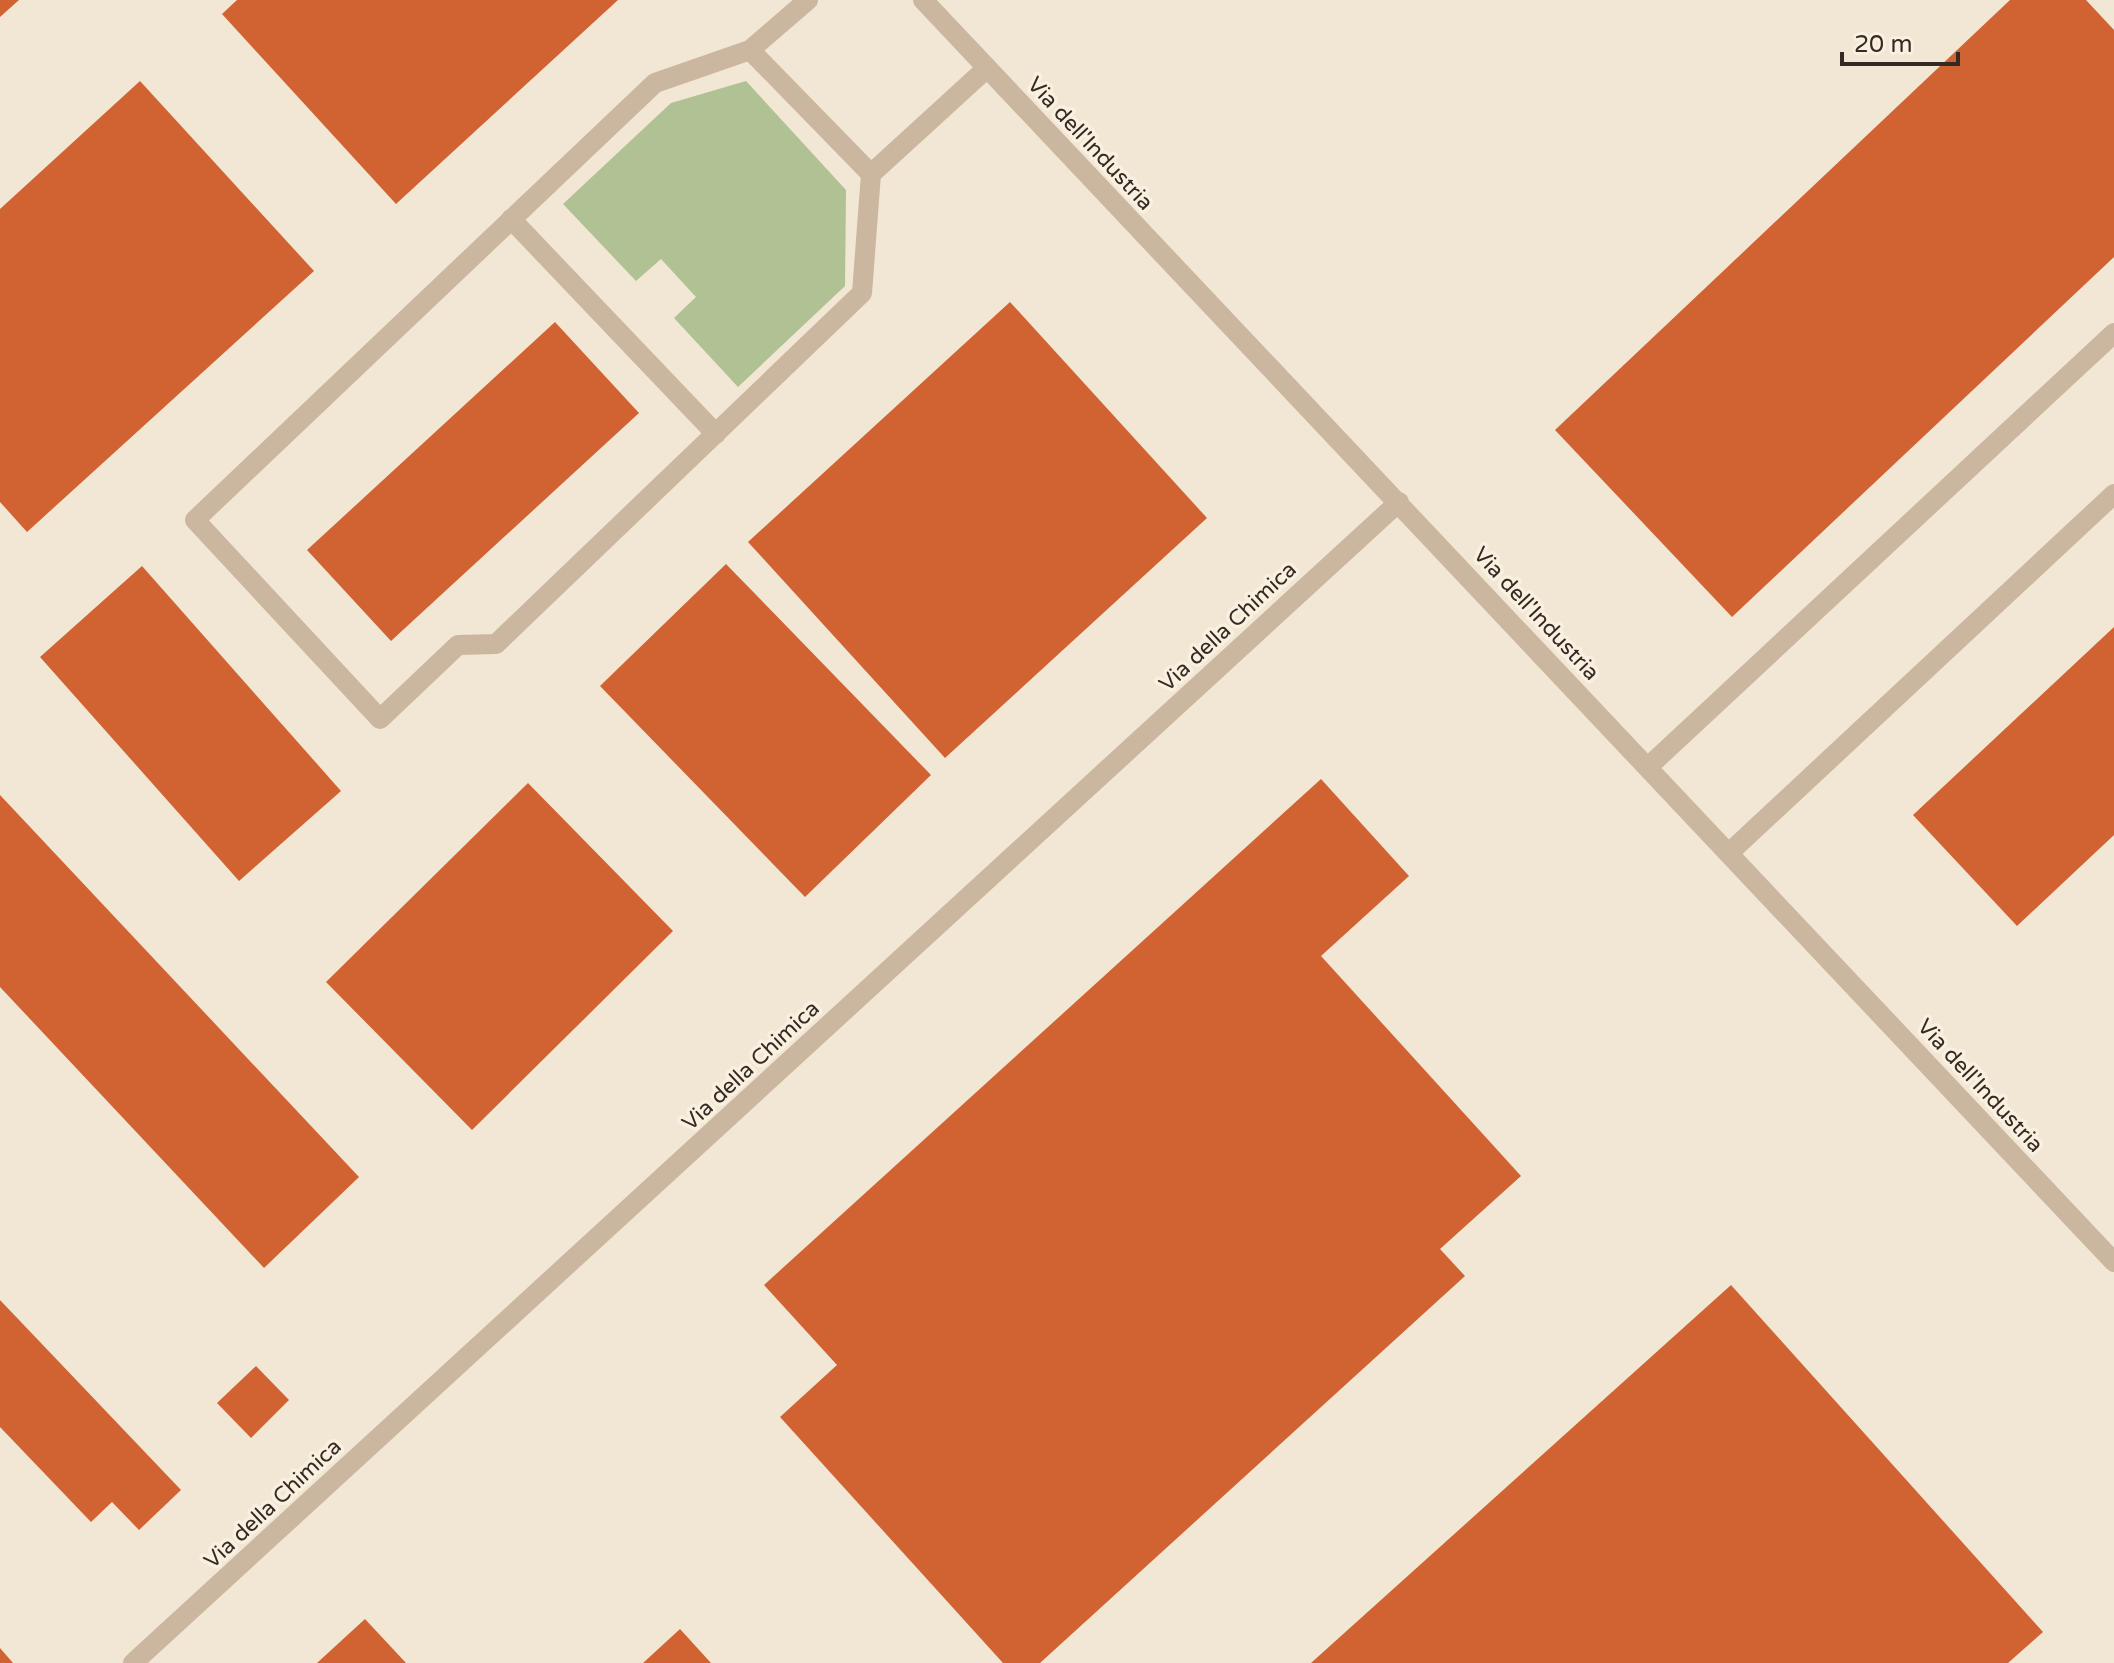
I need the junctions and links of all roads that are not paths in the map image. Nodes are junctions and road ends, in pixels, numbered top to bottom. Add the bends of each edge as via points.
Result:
1 (808, 0) edge
2 (923, 0) edge
3 (750, 50) junction
4 (987, 68) junction
5 (871, 174) junction
6 (511, 219) junction
7 (2114, 333) edge
8 (716, 434) junction
9 (2114, 494) edge
10 (1399, 502) junction
11 (1648, 767) junction
12 (1729, 853) junction
13 (2114, 1262) edge
14 (133, 1663) edge

1 - 3 street
2 - 4 street, Via dell'Industria
3 - 5 street
3 - 6 street via 655,83
4 - 5 street
4 - 10 street, Via dell'Industria
5 - 8 street via 862,293
6 - 8 street
6 - 8 street via 195,520 380,719 458,645 496,644
7 - 11 street
9 - 12 street
10 - 11 street, Via dell'Industria
10 - 14 street, Via della Chimica
11 - 12 street, Via dell'Industria
12 - 13 street, Via dell'Industria

